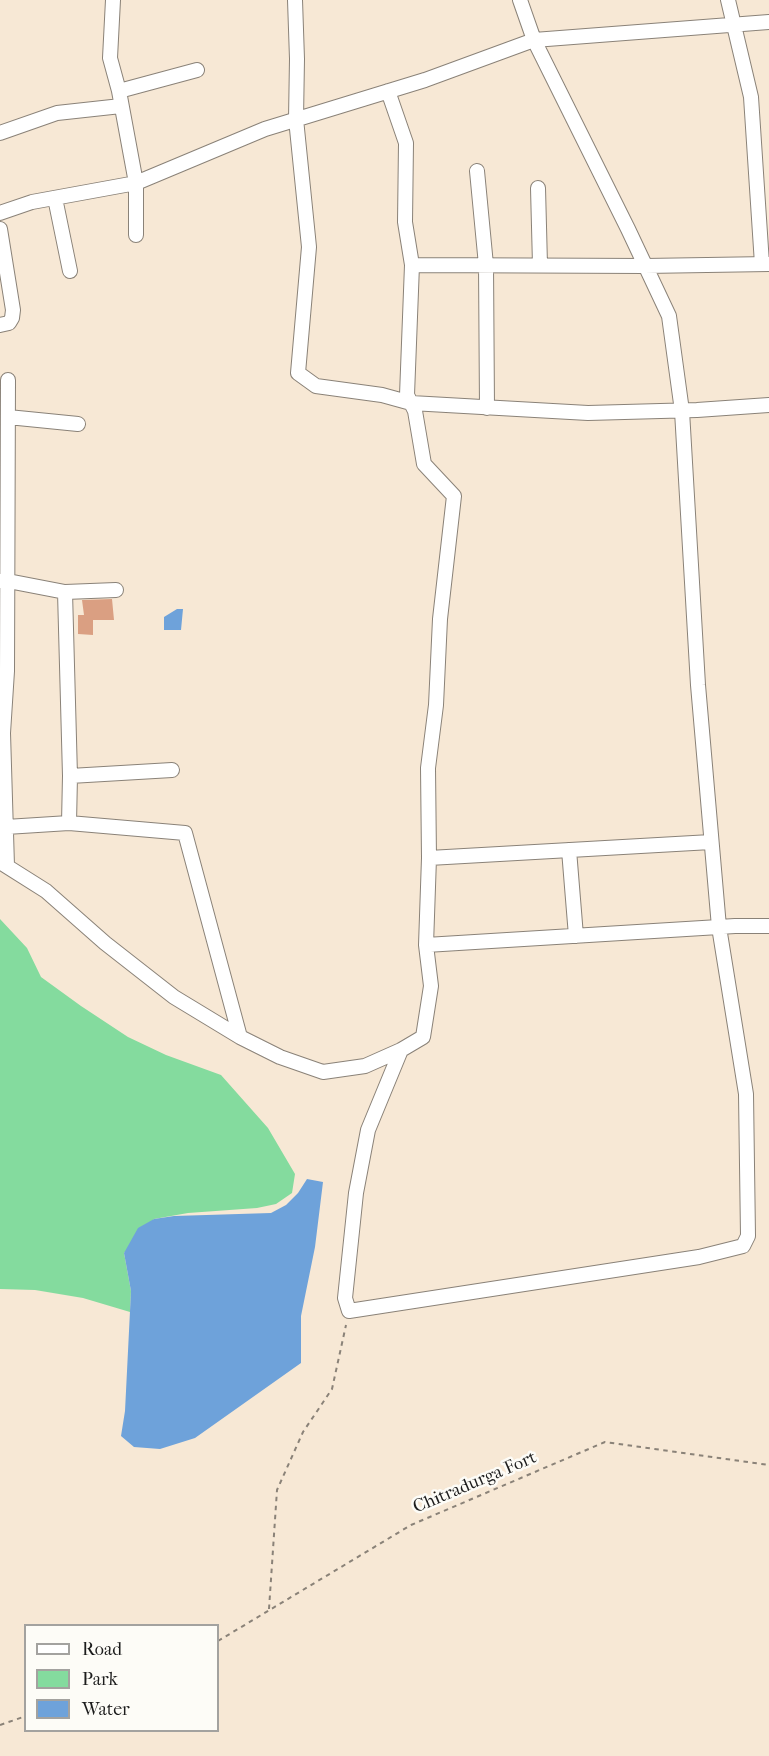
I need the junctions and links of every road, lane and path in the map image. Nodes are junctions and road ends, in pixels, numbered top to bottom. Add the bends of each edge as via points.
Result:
1 (113, 0) edge
2 (295, 0) edge
3 (520, 0) edge
4 (728, 0) edge
5 (769, 22) edge
6 (735, 24) junction
7 (534, 40) junction
8 (196, 70) dead end
9 (119, 91) junction
10 (388, 91) junction
11 (122, 106) junction
12 (296, 119) junction
13 (0, 133) edge
14 (477, 171) dead end
15 (136, 183) junction
16 (538, 188) dead end
17 (55, 198) junction
18 (0, 213) edge
19 (0, 229) edge
20 (136, 235) dead end
21 (765, 264) edge
22 (412, 265) junction
23 (485, 265) junction
24 (540, 265) junction
25 (645, 266) junction
26 (70, 271) dead end
27 (0, 325) edge
28 (8, 380) dead end
29 (411, 403) junction
30 (769, 405) edge
31 (487, 408) junction
32 (682, 411) junction
33 (8, 417) junction
34 (78, 424) dead end
35 (4, 581) edge
36 (116, 590) dead end
37 (65, 592) junction
38 (172, 770) dead end
39 (70, 776) junction
40 (69, 823) junction
41 (6, 827) junction
42 (711, 842) junction
43 (569, 850) junction
44 (429, 858) junction
45 (4, 864) edge
46 (769, 926) edge
47 (719, 927) junction
48 (576, 936) junction
49 (426, 945) junction
50 (240, 1037) junction
51 (401, 1050) junction
52 (349, 1311) junction
53 (769, 1465) edge
54 (269, 1610) junction
55 (219, 1640) edge
56 (24, 1717) edge
57 (0, 1725) edge

1 - 9 street via 110,58
2 - 12 street
3 - 7 street
4 - 6 street
5 - 6 street
6 - 7 street
6 - 21 street via 751,97
7 - 10 street
7 - 25 street
8 - 9 street
9 - 11 street
10 - 12 street
10 - 22 street via 406,143 405,222
11 - 13 street via 57,113
11 - 15 street
12 - 15 street
12 - 29 street via 309,247 298,374 316,386
14 - 23 street
15 - 17 street
15 - 20 street
16 - 24 street
17 - 18 street
17 - 26 street
19 - 27 street via 13,310 9,323
21 - 25 street
22 - 23 street
22 - 29 street via 407,395
23 - 24 street
23 - 31 street
24 - 25 street
25 - 32 street via 669,316
28 - 33 street
29 - 31 street
29 - 44 street via 424,464 453,496 428,768
30 - 32 street
31 - 32 street via 588,413
32 - 42 street
33 - 34 street
33 - 35 street
35 - 37 street
35 - 41 street
36 - 37 street
37 - 39 street
38 - 39 street
39 - 40 street
40 - 41 street
40 - 50 street via 185,833
41 - 45 street
42 - 43 street
42 - 47 street
43 - 44 street
43 - 48 street
44 - 49 street
45 - 50 street via 46,891 174,997
46 - 47 street
47 - 48 street
47 - 52 street via 746,1094 748,1236 743,1246 699,1257
48 - 49 street
49 - 51 street via 431,986 423,1037
50 - 51 street via 323,1072 365,1066
51 - 52 street via 368,1130 356,1193 345,1298
52 - 54 path via 332,1389 303,1432 277,1490
53 - 54 path, Chitradurga Fort via 605,1442 411,1525
54 - 55 path, Chitradurga Fort
56 - 57 path

